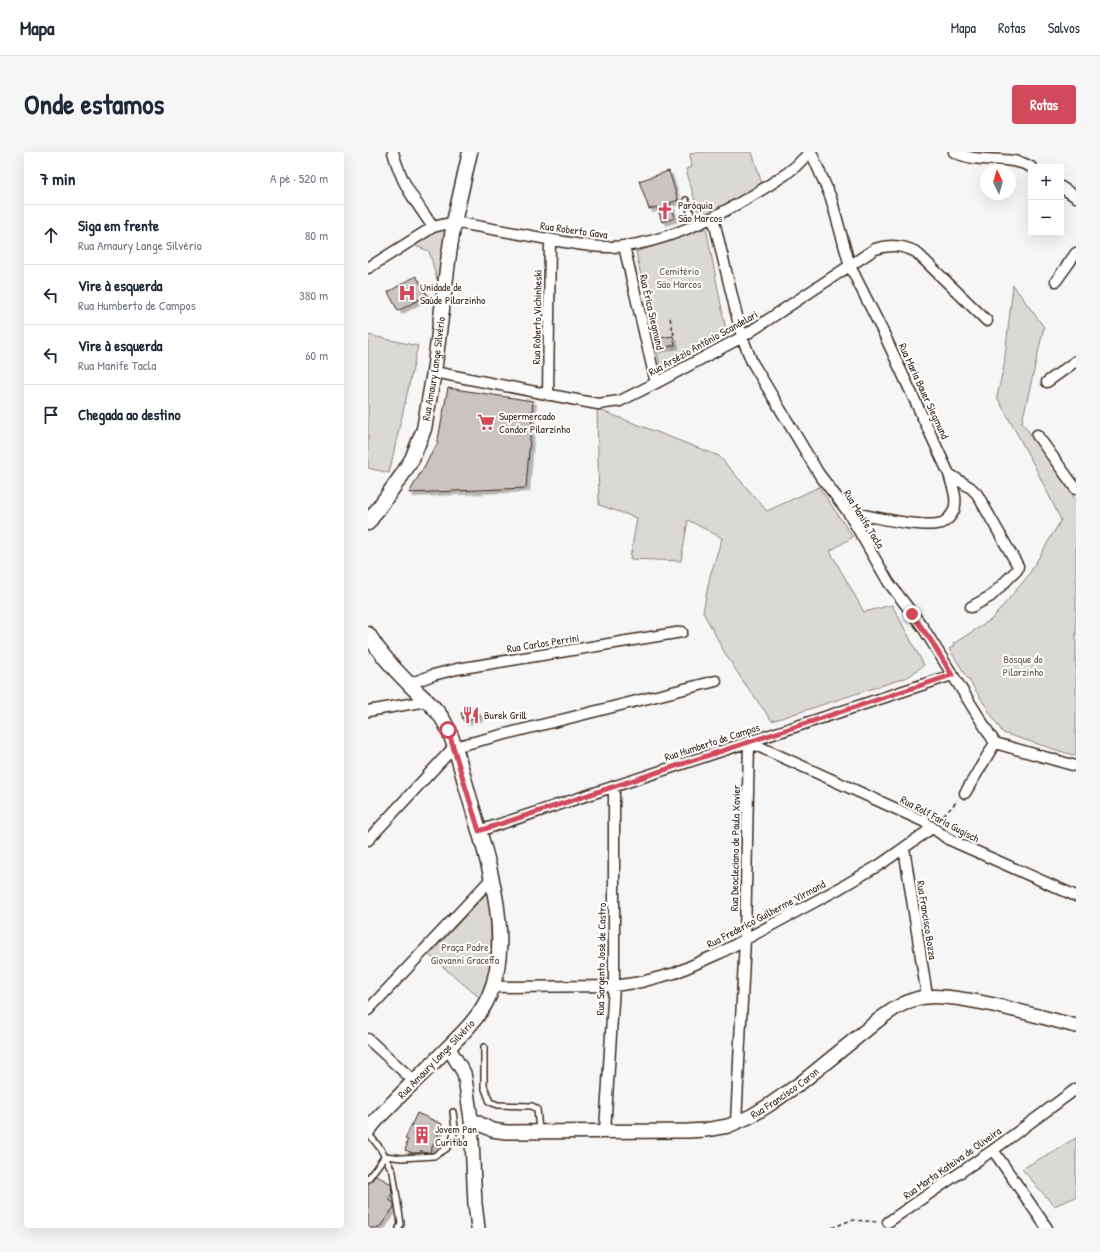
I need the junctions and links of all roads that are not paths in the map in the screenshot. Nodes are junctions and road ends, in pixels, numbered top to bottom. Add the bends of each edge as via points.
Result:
1 (393, 152) edge
2 (470, 152) edge
3 (810, 152) edge
4 (954, 152) edge
5 (1028, 166) edge
6 (1064, 189) edge
7 (1076, 197) edge
8 (686, 200) dead end
9 (713, 217) junction
10 (454, 222) junction
11 (695, 226) junction
12 (433, 227) junction
13 (550, 240) junction
14 (624, 246) junction
15 (1076, 253) edge
16 (850, 266) junction
17 (368, 268) edge
18 (1056, 281) dead end
19 (987, 321) dead end
20 (742, 337) junction
21 (1076, 361) edge
22 (434, 372) junction
23 (1047, 382) dead end
24 (656, 383) junction
25 (548, 395) junction
26 (1037, 435) dead end
27 (949, 474) junction
28 (1076, 489) edge
29 (848, 512) junction
30 (368, 523) edge
31 (971, 607) dead end
32 (682, 632) dead end
33 (368, 634) edge
34 (952, 675) junction
35 (716, 681) dead end
36 (409, 684) junction
37 (427, 701) junction
38 (368, 711) edge
39 (749, 742) junction
40 (995, 743) junction
41 (454, 747) junction
42 (1076, 766) edge
43 (614, 786) junction
44 (965, 793) road end
45 (932, 828) junction
46 (479, 831) junction
47 (368, 840) edge
48 (904, 848) junction
49 (492, 878) junction
50 (1076, 896) edge
51 (746, 939) junction
52 (614, 986) junction
53 (492, 987) junction
54 (928, 996) junction
55 (368, 1010) edge
56 (1076, 1026) edge
57 (368, 1039) edge
58 (448, 1047) junction
59 (484, 1047) dead end
60 (414, 1081) junction
61 (1076, 1089) edge
62 (453, 1112) dead end
63 (471, 1119) junction
64 (736, 1123) junction
65 (368, 1131) edge
66 (539, 1132) junction
67 (605, 1132) junction
68 (993, 1150) junction
69 (385, 1156) junction
70 (368, 1179) edge
71 (888, 1222) road end
72 (399, 1228) edge
73 (478, 1228) edge
74 (1048, 1228) edge

1 - 12 street via 402,181
2 - 10 main road, Rua Amaury Lange Silvério
3 - 9 street, Rua Roberto Gava via 786,174
3 - 16 street, Rua Maria Bauer Siegmund via 831,198
4 - 5 street via 978,160 1014,161
6 - 7 street
8 - 11 lane
9 - 11 street, Rua Roberto Gava
9 - 20 street, Rua Manife Tacla
10 - 12 street
10 - 13 street, Rua Roberto Gava
10 - 22 main road, Rua Amaury Lange Silvério
11 - 14 street, Rua Roberto Gava
12 - 17 street
13 - 14 street, Rua Roberto Gava via 597,247
13 - 25 street, Rua Roberto Vichinheski
14 - 24 street, Rua Érica Siegmund
15 - 18 street
16 - 19 street, Rua Arsézio Antônio Scandelari via 875,249 891,245 909,248 923,257
16 - 20 street, Rua Arsézio Antônio Scandelari
16 - 27 street, Rua Maria Bauer Siegmund
20 - 24 street, Rua Arsézio Antônio Scandelari
20 - 29 street, Rua Manife Tacla via 757,370 819,474
21 - 23 street
22 - 25 street, Rua Arsézio Antônio Scandelari
22 - 30 main road, Rua Amaury Lange Silvério via 424,429 412,458
24 - 25 street, Rua Arsézio Antônio Scandelari via 620,401 609,403
26 - 28 street
27 - 29 street, Rua Maria Bauer Siegmund via 956,501 954,510 943,523 920,524
27 - 31 street via 977,494 1018,566 992,596
29 - 34 street, Rua Manife Tacla via 889,583 922,626
32 - 36 street, Rua Carlos Perrini via 457,669
33 - 36 main road, Rua Amaury Lange Silvério via 384,658
34 - 39 street, Rua Humberto de Campos
34 - 40 street, Rua Manife Tacla
35 - 41 street
36 - 37 main road, Rua Amaury Lange Silvério
37 - 38 street
37 - 41 main road, Rua Amaury Lange Silvério via 442,718
39 - 43 street, Rua Humberto de Campos
39 - 45 street, Rua Rolf Faria Gugisch via 925,822
39 - 51 street, Rua Deocleciano de Paula Xavier
40 - 42 street
40 - 44 street
41 - 46 main road, Rua Amaury Lange Silvério
41 - 47 street
43 - 46 street, Rua Humberto de Campos
43 - 52 street, Rua Sargento José de Castro
45 - 48 street, Rua Frederico Guilherme Virmond
45 - 50 street, Rua Rolf Faria Gugisch via 948,839
46 - 49 main road, Rua Amaury Lange Silvério
48 - 51 street, Rua Frederico Guilherme Virmond via 840,888
48 - 54 street, Rua Francisco Bozza
49 - 53 main road, Rua Amaury Lange Silvério via 499,942
49 - 55 street
51 - 52 street, Rua Frederico Guilherme Virmond via 707,960 675,973
51 - 64 street, Rua Deocleciano de Paula Xavier
52 - 53 street, Rua Frederico Guilherme Virmond
52 - 67 street, Rua Sargento José de Castro
53 - 58 main road, Rua Amaury Lange Silvério via 482,1008
54 - 56 street, Rua Francisco Caron via 979,1002
54 - 64 street, Rua Francisco Caron via 894,1009 788,1093
57 - 60 street
58 - 60 main road, Rua Amaury Lange Silvério
58 - 63 street via 464,1073
59 - 66 lane via 484,1086 490,1102 498,1105 532,1106 537,1109
60 - 65 main road, Rua Amaury Lange Silvério
61 - 68 street, Rua Marta Kateiva de Oliveira
62 - 69 lane via 455,1128 452,1141 446,1149 434,1156
63 - 66 street, Rua Francisco Caron via 484,1127 498,1131
63 - 73 street
64 - 67 street, Rua Francisco Caron via 694,1130
65 - 69 lane
66 - 67 street, Rua Francisco Caron
68 - 71 street, Rua Marta Kateiva de Oliveira
68 - 74 street
69 - 70 lane
69 - 72 lane via 393,1172 397,1190 401,1224

